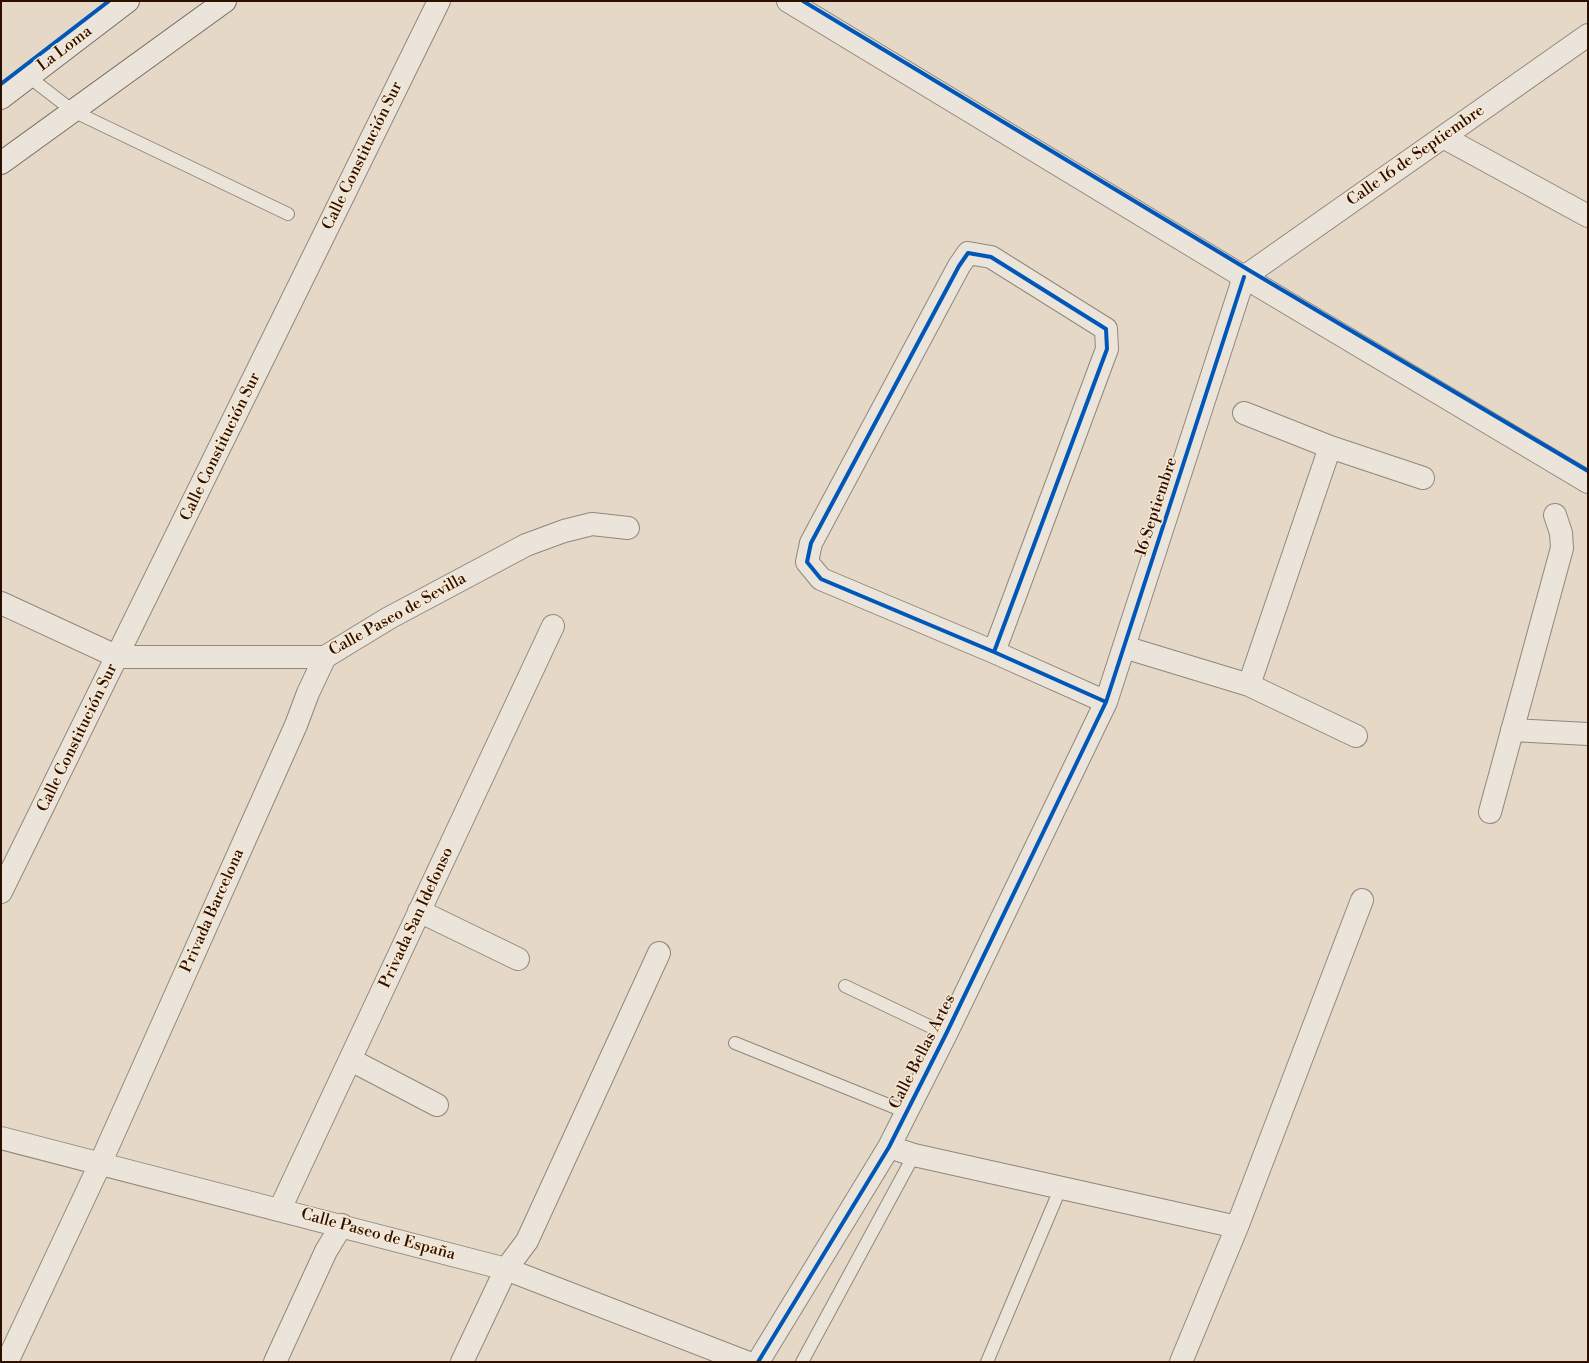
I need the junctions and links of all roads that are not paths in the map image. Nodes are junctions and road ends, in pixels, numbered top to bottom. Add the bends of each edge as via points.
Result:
1 (128, 1) edge
2 (226, 1) edge
3 (439, 1) edge
4 (788, 1) edge
5 (1588, 35) edge
6 (29, 77) junction
7 (1, 98) edge
8 (73, 111) junction
9 (1443, 137) junction
10 (1, 163) edge
11 (288, 214) dead end
12 (1588, 216) edge
13 (1244, 277) junction
14 (1244, 414) dead end
15 (1330, 447) junction
16 (1423, 478) dead end
17 (1588, 482) edge
18 (1555, 515) dead end
19 (628, 528) dead end
20 (1, 602) edge
21 (553, 626) dead end
22 (1124, 647) junction
23 (994, 652) junction
24 (118, 657) junction
25 (325, 657) junction
26 (1249, 685) junction
27 (1106, 702) junction
28 (1512, 730) junction
29 (1588, 734) edge
30 (1356, 736) dead end
31 (1088, 741) joint
32 (1490, 812) dead end
33 (1, 892) edge
34 (1362, 900) dead end
35 (419, 912) junction
36 (659, 953) dead end
37 (518, 959) dead end
38 (845, 986) dead end
39 (946, 1034) junction
40 (735, 1043) dead end
41 (351, 1060) junction
42 (437, 1105) dead end
43 (906, 1112) junction
44 (1, 1138) edge
45 (889, 1146) junction
46 (914, 1155) junction
47 (100, 1164) junction
48 (1062, 1187) junction
49 (280, 1209) junction
50 (342, 1226) junction
51 (1237, 1227) junction
52 (506, 1268) junction
53 (7, 1362) edge
54 (275, 1362) edge
55 (462, 1362) edge
56 (746, 1362) edge
57 (758, 1362) edge
58 (802, 1362) edge
59 (987, 1362) edge
60 (1181, 1362) edge

1 - 6 street, La Loma
2 - 8 street
3 - 24 street, Calle Constitución Sur
4 - 13 street
5 - 9 street, Calle 16 de Septiembre
6 - 7 street, La Loma
6 - 8 lane
8 - 10 street
8 - 11 lane
9 - 12 street
9 - 13 street, Calle 16 de Septiembre
13 - 17 street
13 - 22 street, 16 Septiembre
14 - 15 street
15 - 16 street
15 - 26 street
18 - 28 street via 1561,533 1562,548
19 - 25 street, Calle Paseo de Sevilla via 592,524 526,545 389,618
20 - 24 street, Calle Paseo de Sevilla
21 - 35 street, Privada San Idefonso
22 - 26 street
22 - 27 street, 16 Septiembre
23 - 23 street via 1107,349 1106,329 991,257 968,253 811,543 807,562 821,580
23 - 27 street
24 - 25 street, Calle Paseo de Sevilla
24 - 33 street, Calle Constitución Sur
25 - 47 street, Privada Barcelona
26 - 30 street
27 - 31 street, 16 Septiembre
28 - 29 street
28 - 32 street
31 - 39 street, Calle Bellas Artes
34 - 51 street
35 - 37 street
35 - 41 street, Privada San Idefonso
36 - 52 street via 527,1241
38 - 39 lane
39 - 43 street, Calle Bellas Artes
40 - 43 lane
41 - 42 street
41 - 49 street, Privada San Idefonso
43 - 45 street, Calle Bellas Artes
44 - 47 street, Calle Paseo de España
45 - 46 street
45 - 57 street, Calle Bellas Artes
46 - 48 street
46 - 58 lane
47 - 49 street, Calle Paseo de España
47 - 53 street, Privada Barcelona
48 - 51 street
48 - 59 lane
49 - 50 street, Calle Paseo de España
50 - 52 street, Calle Paseo de España
50 - 54 street via 326,1251
51 - 60 street
52 - 55 street
52 - 56 street, Calle Paseo de España

